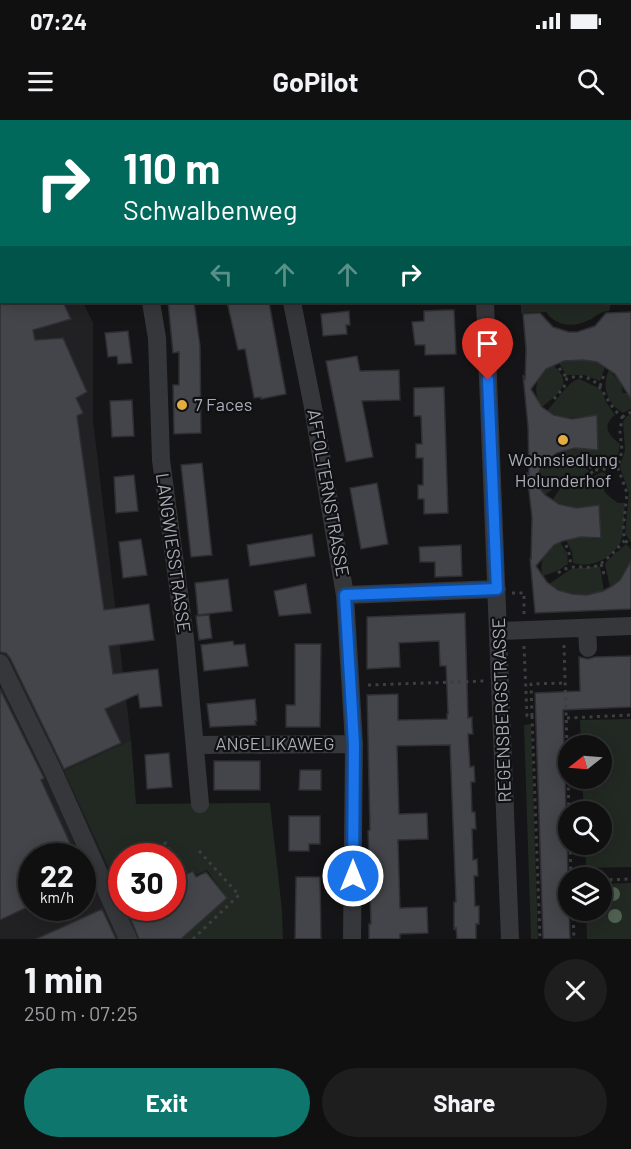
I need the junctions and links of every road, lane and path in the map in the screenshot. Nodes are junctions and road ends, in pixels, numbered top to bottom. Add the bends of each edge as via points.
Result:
1 (151, 303) edge
2 (292, 303) edge
3 (485, 303) edge
4 (559, 368) dead end
5 (605, 372) dead end
6 (567, 378) junction
7 (600, 386) junction
8 (554, 399) dead end
9 (631, 412) edge
10 (622, 417) junction
11 (562, 457) dead end
12 (618, 468) junction
13 (594, 470) junction
14 (556, 487) dead end
15 (624, 540) junction
16 (566, 545) dead end
17 (631, 546) edge
18 (601, 564) junction
19 (571, 566) junction
20 (558, 573) dead end
21 (605, 578) dead end
22 (505, 591) junction
23 (345, 595) junction
24 (524, 614) dead end
25 (631, 626) edge
26 (587, 628) junction
27 (563, 629) junction
28 (499, 632) junction
29 (524, 646) dead end
30 (588, 648) dead end
31 (0, 663) edge
32 (484, 681) dead end
33 (565, 683) junction
34 (362, 685) dead end
35 (532, 716) junction
36 (631, 716) edge
37 (566, 718) junction
38 (354, 744) junction
39 (196, 745) junction
40 (569, 801) edge
41 (201, 804) dead end
42 (199, 851) dead end
43 (631, 879) edge
44 (612, 880) edge
45 (573, 921) edge
46 (128, 939) edge
47 (193, 939) edge
48 (352, 939) edge
49 (510, 939) edge
50 (540, 939) edge
51 (573, 939) edge

1 - 39 street, LANGWIESSTRASSE via 157,338 161,460
2 - 23 street, AFFOLTERNSTRASSE
3 - 22 street, REGENSBERGSTRASSE
4 - 6 path
5 - 7 path
6 - 7 path via 583,376
6 - 8 path
7 - 10 path
9 - 10 path
10 - 12 path
11 - 13 path via 570,464 587,465
12 - 13 path
12 - 15 path via 627,494
13 - 14 path via 579,482
15 - 17 path
15 - 18 path
16 - 19 path
18 - 19 path
18 - 21 path
19 - 20 path
22 - 23 street
22 - 24 path via 524,593
22 - 28 street, REGENSBERGSTRASSE
23 - 38 street, AFFOLTERNSTRASSE
25 - 26 street
26 - 27 street
26 - 30 street
27 - 28 street
27 - 33 path
28 - 49 street, REGENSBERGSTRASSE
29 - 35 path via 527,716
31 - 46 street
32 - 34 path
33 - 35 path via 531,684
33 - 37 path
35 - 50 path
36 - 37 path
37 - 40 path
38 - 39 street, ANGELIKAWEG
38 - 48 street, AFFOLTERNSTRASSE
39 - 41 street, LANGWIESSTRASSE
42 - 47 path via 239,895
43 - 44 path
45 - 51 path

